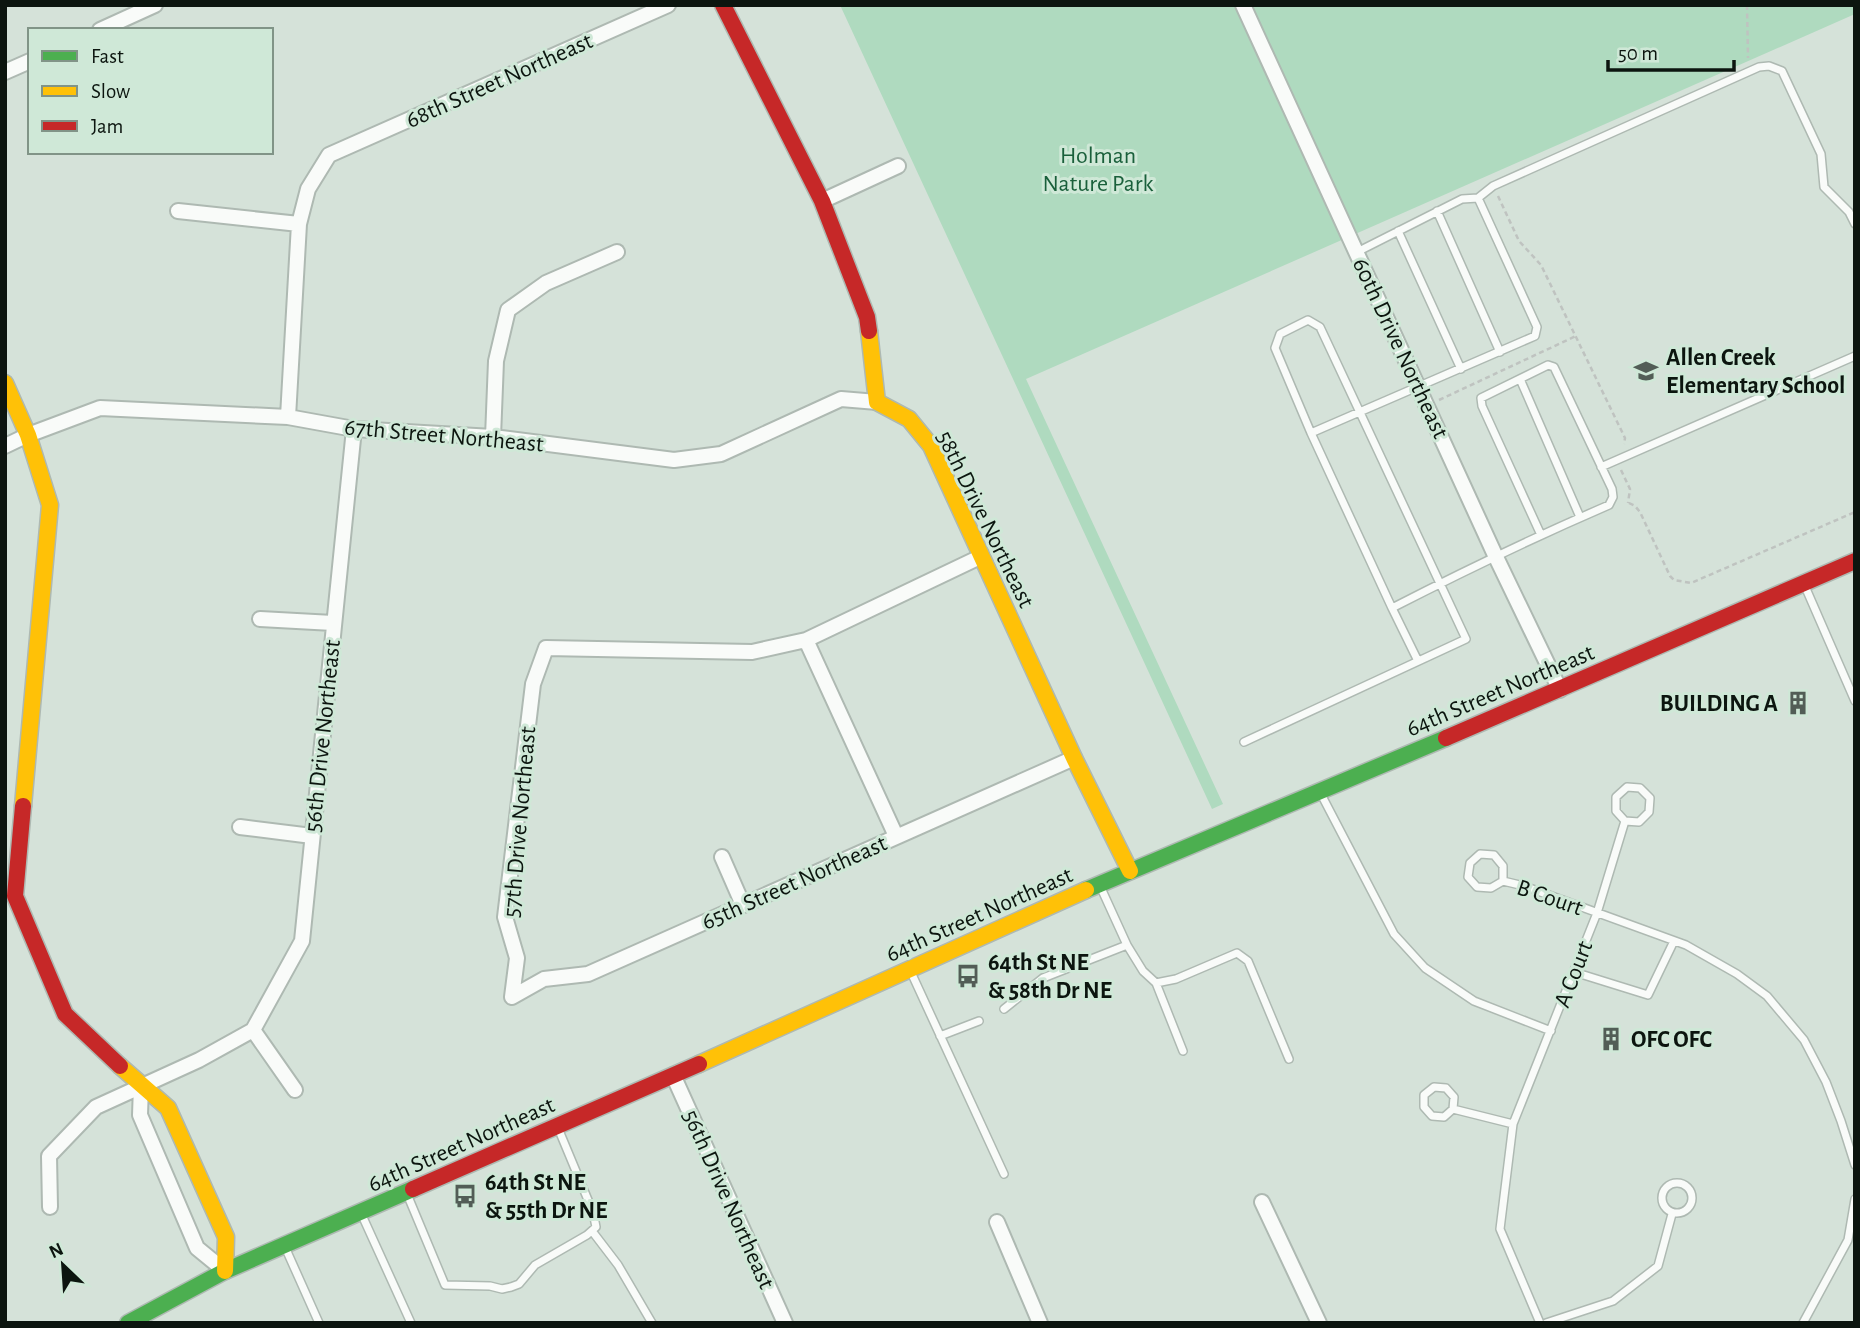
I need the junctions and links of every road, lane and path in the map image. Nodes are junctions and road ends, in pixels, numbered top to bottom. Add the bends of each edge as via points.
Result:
1 (155, 5) edge
2 (668, 5) edge
3 (723, 5) edge
4 (1243, 5) edge
5 (1747, 5) edge
6 (104, 28) edge
7 (28, 62) edge
8 (5, 72) edge
9 (1748, 72) junction
10 (898, 166) dead end
11 (1493, 186) junction
12 (1478, 198) junction
13 (822, 201) junction
14 (178, 211) dead end
15 (1437, 211) junction
16 (299, 224) junction
17 (1855, 224) edge
18 (1398, 231) junction
19 (1357, 251) junction
20 (617, 252) dead end
21 (1576, 336) junction
22 (1500, 352) junction
23 (1855, 356) edge
24 (1461, 369) junction
25 (1520, 379) junction
26 (5, 383) edge
27 (1419, 387) junction
28 (877, 402) junction
29 (1428, 405) junction
30 (1360, 412) junction
31 (288, 417) junction
32 (354, 429) junction
33 (1311, 433) junction
34 (28, 435) junction
35 (493, 437) junction
36 (5, 446) edge
37 (1619, 459) junction
38 (1601, 467) junction
39 (1614, 497) junction
40 (1628, 503) junction
41 (1855, 512) edge
42 (1580, 517) junction
43 (1541, 535) junction
44 (1495, 555) junction
45 (980, 557) junction
46 (1855, 561) edge
47 (1440, 583) junction
48 (1804, 584) junction
49 (1392, 608) junction
50 (260, 618) dead end
51 (333, 623) junction
52 (806, 640) junction
53 (1418, 661) junction
54 (1560, 690) junction
55 (1855, 701) edge
56 (1244, 742) dead end
57 (1074, 758) junction
58 (1319, 790) junction
59 (1625, 821) junction
60 (240, 827) dead end
61 (312, 836) junction
62 (896, 836) junction
63 (722, 857) dead end
64 (1129, 871) junction
65 (1503, 881) junction
66 (1099, 885) junction
67 (743, 905) junction
68 (1597, 914) junction
69 (1674, 941) junction
70 (1127, 946) junction
71 (909, 970) junction
72 (1574, 972) junction
73 (1156, 983) junction
74 (512, 997) joint
75 (1004, 1009) dead end
76 (979, 1021) dead end
77 (253, 1030) junction
78 (1551, 1031) junction
79 (940, 1036) junction
80 (1183, 1051) dead end
81 (1289, 1059) dead end
82 (673, 1075) junction
83 (141, 1086) junction
84 (295, 1090) dead end
85 (1453, 1109) junction
86 (1513, 1124) junction
87 (558, 1126) junction
88 (1855, 1165) edge
89 (1004, 1174) dead end
90 (406, 1193) junction
91 (1855, 1199) edge
92 (1262, 1202) dead end
93 (50, 1206) dead end
94 (361, 1213) junction
95 (1672, 1214) junction
96 (997, 1222) dead end
97 (592, 1231) junction
98 (285, 1246) junction
99 (225, 1271) junction
100 (128, 1323) edge
101 (319, 1323) edge
102 (411, 1323) edge
103 (652, 1323) edge
104 (785, 1323) edge
105 (1040, 1323) edge
106 (1318, 1323) edge
107 (1540, 1323) edge
108 (1546, 1323) edge
109 (1803, 1323) edge

1 - 6 street
2 - 16 street, 68th Street Northeast via 329,155 308,189
3 - 13 street
4 - 19 street, 60th Drive Northeast
5 - 9 path
7 - 8 street
9 - 11 lane
9 - 17 lane via 1769,66 1782,71 1821,153 1824,187
10 - 13 street
11 - 12 lane
11 - 21 path via 1519,242 1541,265
12 - 15 lane via 1462,199
12 - 22 lane via 1536,327 1535,337
13 - 28 street via 867,317
14 - 16 street
15 - 18 lane
15 - 22 lane
16 - 31 street
18 - 19 lane
18 - 24 lane
19 - 27 street, 60th Drive Northeast
20 - 35 street via 546,283 508,310 496,361
21 - 29 path
21 - 37 path via 1625,438
22 - 24 lane
23 - 37 lane
24 - 27 lane
25 - 38 lane via 1548,365 1554,367
25 - 42 lane
25 - 43 lane via 1480,398
26 - 34 street
27 - 29 street, 60th Drive Northeast
27 - 30 lane
28 - 35 street, 67th Street Northeast via 841,399 721,454 674,460
28 - 45 street, 58th Drive Northeast via 909,419 931,446
29 - 44 street, 60th Drive Northeast
30 - 33 lane
30 - 33 lane via 1320,327 1308,320 1280,334 1275,348
30 - 47 lane
31 - 32 street, 67th Street Northeast
31 - 34 street, 67th Street Northeast via 100,408
32 - 35 street, 67th Street Northeast
32 - 51 street, 56th Drive Northeast
33 - 49 lane
34 - 36 street, 67th Street Northeast
34 - 83 street via 50,505 15,896 65,1014
37 - 38 lane
37 - 40 path via 1630,489
38 - 39 lane
39 - 40 path
39 - 42 lane via 1609,505
40 - 41 path via 1640,512 1670,576 1684,583
42 - 43 lane
43 - 44 lane
44 - 47 lane
44 - 54 street, 60th Drive Northeast
45 - 52 street
45 - 57 street, 58th Drive Northeast
46 - 48 street, 64th Street Northeast
47 - 49 lane
47 - 53 lane via 1466,639
48 - 54 street, 64th Street Northeast
48 - 55 lane
49 - 53 lane
50 - 51 street
51 - 61 street, 56th Drive Northeast
52 - 62 street
52 - 74 street, 57th Drive Northeast via 752,652 546,648 533,684 505,917 517,958
53 - 56 lane
54 - 58 street, 64th Street Northeast
57 - 62 street, 65th Street Northeast
57 - 64 street, 58th Drive Northeast
58 - 64 street, 64th Street Northeast
58 - 78 lane via 1394,934 1425,968 1475,1001
59 - 59 lane, A Court via 1616,811 1616,797 1627,787 1640,788 1650,798 1650,812 1639,821
59 - 68 lane, A Court
60 - 61 street
61 - 77 street, 56th Drive Northeast via 302,941
62 - 67 street, 65th Street Northeast
63 - 67 street
64 - 66 street, 64th Street Northeast
65 - 65 lane, B Court via 1491,888 1477,887 1468,877 1469,863 1480,854 1494,855 1503,866
65 - 68 lane, B Court
66 - 70 lane
66 - 71 street, 64th Street Northeast
67 - 74 street, 65th Street Northeast via 588,974 544,979
68 - 69 lane, B Court
68 - 72 lane, A Court
69 - 72 lane via 1648,995
69 - 88 lane, B Court via 1768,996 1804,1040 1826,1082
70 - 73 lane
70 - 75 lane via 1043,978
71 - 79 lane
71 - 82 street, 64th Street Northeast
72 - 78 lane, A Court
73 - 80 lane
73 - 81 lane via 1237,953 1248,961
76 - 79 lane
77 - 83 street
77 - 84 street
78 - 86 lane, A Court
79 - 89 lane
82 - 87 street, 64th Street Northeast
82 - 104 street, 56th Drive Northeast
83 - 93 street via 96,1107 49,1156
83 - 99 street via 140,1115 197,1248
83 - 99 street via 168,1108 226,1237
85 - 85 lane via 1444,1117 1432,1116 1423,1107 1424,1095 1434,1087 1446,1087 1454,1097
85 - 86 lane
86 - 107 lane, A Court via 1500,1229
87 - 90 street, 64th Street Northeast
87 - 97 lane via 593,1212 596,1227
90 - 94 street, 64th Street Northeast
90 - 97 lane via 445,1285 512,1287 535,1265
91 - 109 lane via 1848,1240
92 - 106 street
94 - 98 street, 64th Street Northeast
94 - 102 lane
95 - 95 lane via 1663,1205 1662,1193 1669,1183 1682,1182 1691,1190 1692,1202 1685,1211
95 - 108 lane via 1658,1266 1614,1301
96 - 105 street
97 - 103 lane
98 - 99 street, 64th Street Northeast
98 - 101 lane
99 - 100 street, 64th Street Northeast

